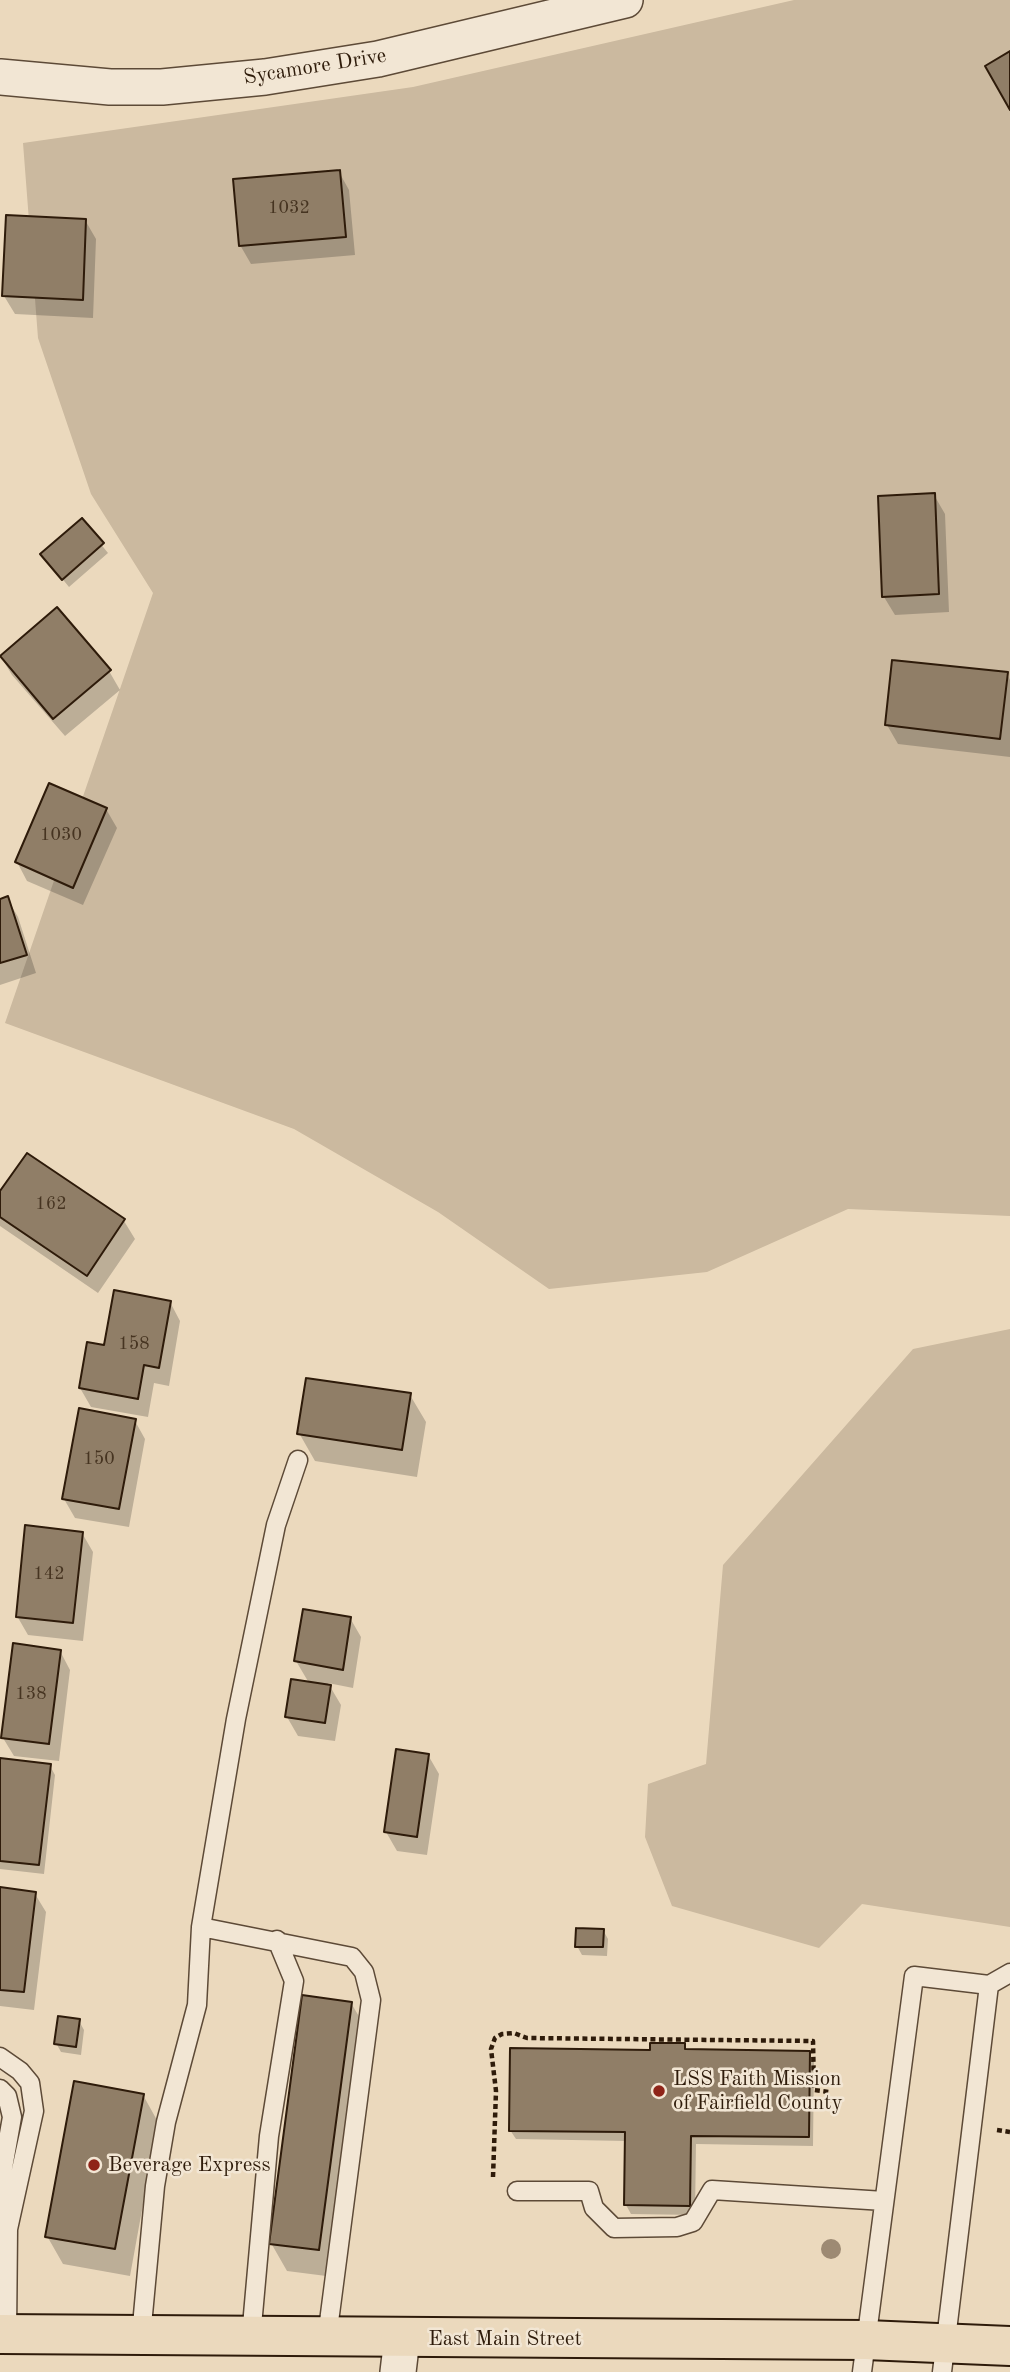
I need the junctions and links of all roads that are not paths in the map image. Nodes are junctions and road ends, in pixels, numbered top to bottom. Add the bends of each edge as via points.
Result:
1 (625, 0) edge
2 (0, 76) edge
3 (298, 1460) dead end
4 (201, 1927) junction
5 (276, 1940) junction
6 (1010, 1973) edge
7 (989, 1984) junction
8 (0, 2057) edge
9 (0, 2090) edge
10 (517, 2191) road end
11 (884, 2201) junction
12 (4, 2228) edge
13 (3, 2334) edge
14 (141, 2336) junction
15 (251, 2337) junction
16 (327, 2337) junction
17 (1010, 2346) edge
18 (400, 2355) edge
19 (864, 2356) edge
20 (944, 2359) edge

1 - 2 street, Sycamore Drive via 378,59 265,77 110,87
3 - 4 lane via 270,1551
4 - 5 lane
4 - 14 lane via 197,2005 166,2122 155,2186
5 - 15 lane via 294,1981 269,2136
5 - 16 lane via 352,1957 364,1972 371,2000
6 - 7 lane
7 - 11 lane via 914,1976
7 - 20 lane
8 - 12 lane via 30,2084 34,2111
9 - 12 lane via 12,2117 0,2185
10 - 11 lane via 589,2191 594,2208 614,2228 677,2227 693,2222 712,2190
11 - 19 lane
12 - 13 lane
13 - 14 main road, East Main Street
14 - 15 main road, East Main Street
15 - 16 main road, East Main Street
16 - 18 main road, East Main Street
17 - 20 main road, East Main Street
18 - 19 main road, East Main Street
19 - 20 main road, East Main Street

